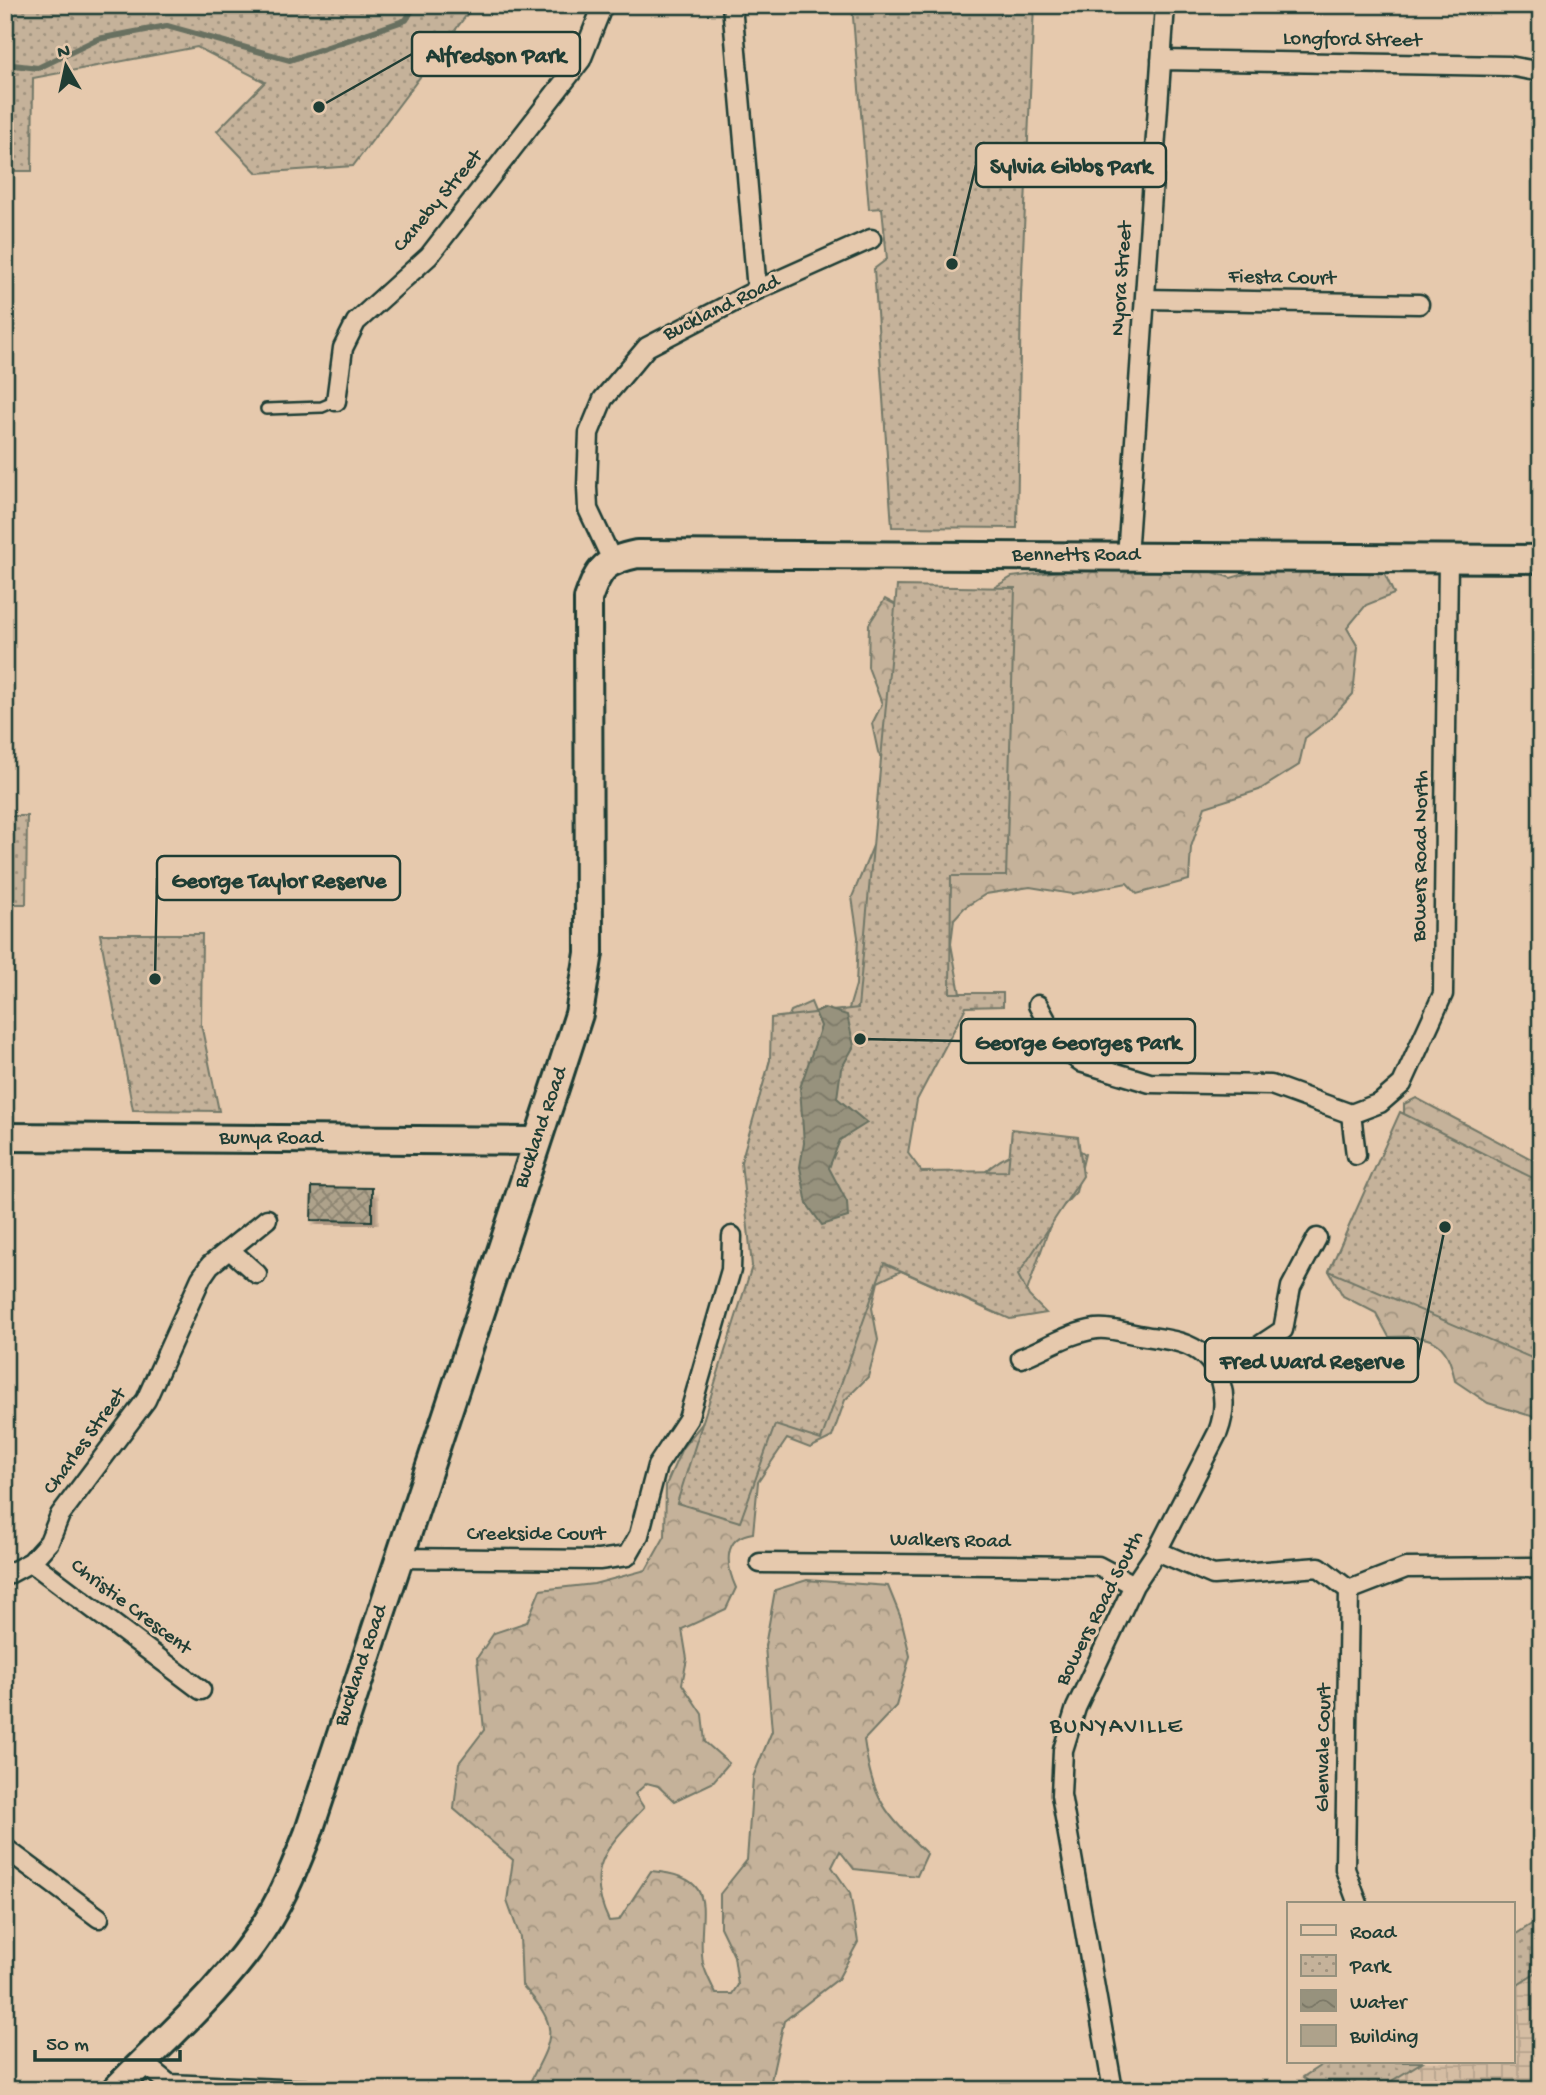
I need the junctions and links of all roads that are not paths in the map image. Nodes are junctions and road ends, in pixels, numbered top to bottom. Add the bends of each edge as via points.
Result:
1 (603, 5) edge
2 (732, 5) edge
3 (1165, 5) edge
4 (1161, 60) junction
5 (1541, 72) edge
6 (871, 239) dead end
7 (757, 290) junction
8 (1144, 299) junction
9 (1419, 304) dead end
10 (336, 401) joint
11 (266, 409) dead end
12 (1127, 557) junction
13 (1448, 558) junction
14 (1541, 559) edge
15 (611, 560) junction
16 (1038, 1004) dead end
17 (1351, 1114) junction
18 (5, 1137) edge
19 (537, 1141) junction
20 (1356, 1156) dead end
21 (267, 1219) dead end
22 (732, 1236) dead end
23 (1317, 1238) dead end
24 (231, 1251) junction
25 (257, 1274) dead end
26 (1021, 1358) dead end
27 (1218, 1373) junction
28 (1157, 1551) junction
29 (398, 1558) junction
30 (32, 1562) junction
31 (760, 1563) dead end
32 (1541, 1572) edge
33 (5, 1576) edge
34 (1134, 1585) junction
35 (1349, 1590) junction
36 (201, 1690) dead end
37 (5, 1848) edge
38 (1357, 1902) edge
39 (99, 1918) dead end
40 (142, 2062) junction
41 (115, 2090) edge
42 (305, 2090) edge
43 (1113, 2090) edge

1 - 10 street, Caneby Street via 581,60 438,245 356,321 343,348
2 - 7 street
3 - 4 street, Nyora Street
4 - 5 street, Longford Street via 1509,66
4 - 8 street, Nyora Street
6 - 7 street, Buckland Road
7 - 15 street, Buckland Road via 647,347 603,399 589,433 588,509
8 - 9 street, Fiesta Court
8 - 12 street, Nyora Street
10 - 11 lane, Caneby Street via 322,407
12 - 13 street, Bennetts Road
12 - 15 street, Bennetts Road via 637,554
13 - 14 street, Bennetts Road
13 - 17 street, Bowers Road North via 1443,994 1402,1084 1380,1103
15 - 19 street, Buckland Road via 596,576 588,599 589,953 579,1014
16 - 17 street via 1061,1048 1083,1063 1150,1083 1271,1085
17 - 20 street
18 - 19 street, Bunya Road
19 - 29 street, Buckland Road
21 - 24 street, Charles Street
22 - 29 street, Creekside Court via 731,1270 688,1419 657,1465 639,1535 627,1556 598,1560
23 - 27 street via 1291,1287 1283,1330
24 - 25 street
24 - 30 street, Charles Street via 201,1278 146,1400 60,1515 49,1542
26 - 27 street via 1072,1334 1100,1328 1187,1345
27 - 28 street, Bowers Road South via 1224,1393 1223,1418
28 - 34 street, Bowers Road South
28 - 35 street via 1213,1575 1319,1567
29 - 40 street, Buckland Road via 290,1879 266,1923 219,1983
30 - 33 street, Charles Street
30 - 36 street, Christie Crescent
31 - 34 street, Walkers Road via 1098,1566
32 - 35 street via 1531,1567 1406,1568
34 - 43 street, Bowers Road South via 1076,1708 1060,1772
35 - 38 street, Glenvale Court via 1345,1869
37 - 39 street
40 - 41 street, Buckland Road
40 - 42 street via 169,2084

